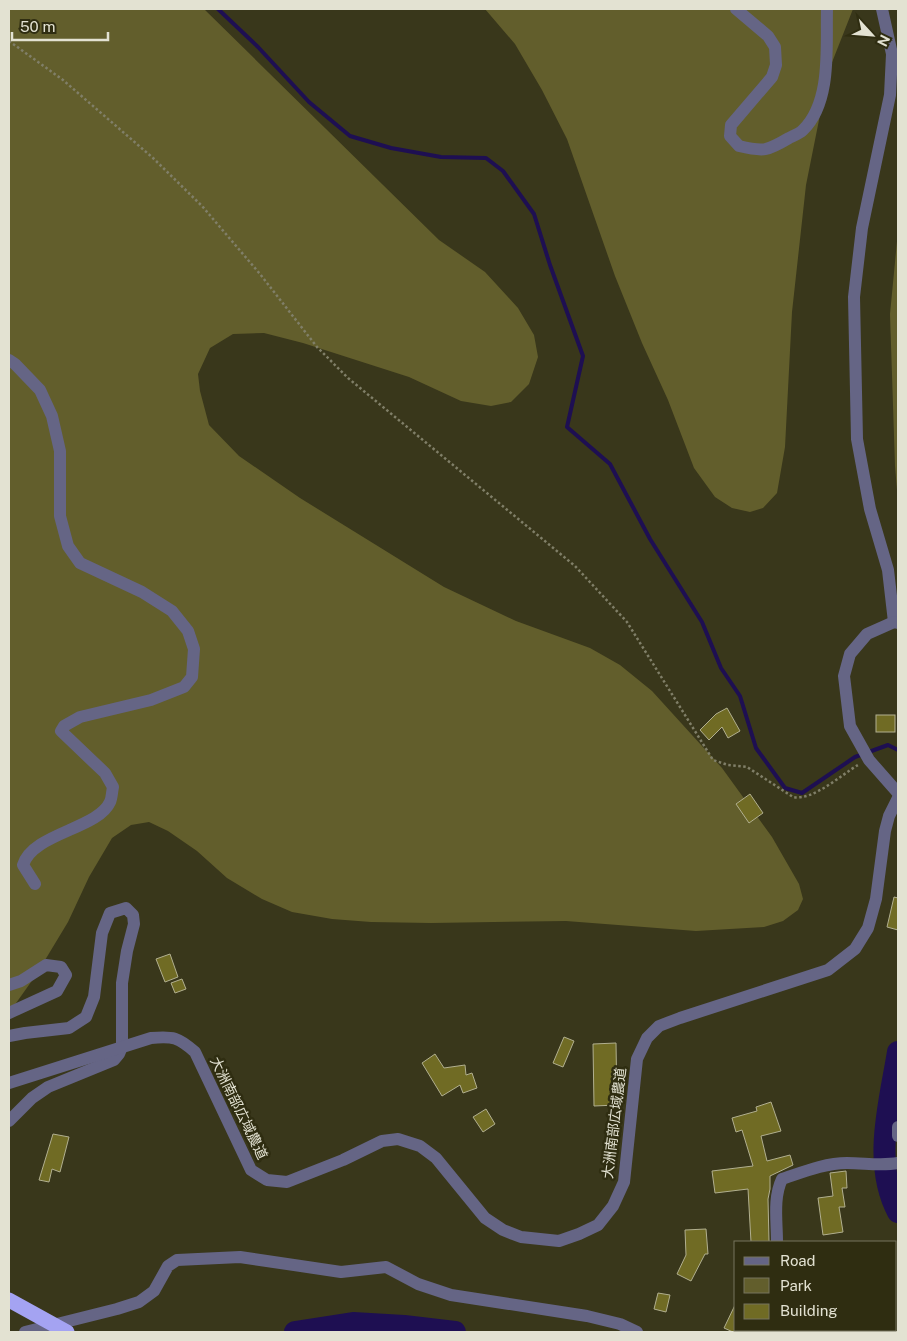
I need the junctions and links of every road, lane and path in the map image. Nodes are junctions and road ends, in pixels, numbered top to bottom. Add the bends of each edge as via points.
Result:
1 (736, 9) edge
2 (826, 9) edge
3 (882, 9) edge
4 (9, 41) edge
5 (9, 360) edge
6 (896, 623) edge
7 (869, 760) junction
8 (898, 793) edge
9 (898, 798) edge
10 (35, 884) dead end
11 (9, 985) edge
12 (9, 1013) edge
13 (9, 1036) edge
14 (122, 1048) junction
15 (9, 1083) edge
16 (9, 1121) edge
17 (898, 1127) edge
18 (898, 1136) edge
19 (896, 1164) edge
20 (777, 1241) edge
21 (9, 1300) edge
22 (24, 1332) edge
23 (67, 1332) edge
24 (637, 1332) edge

1 - 2 street via 768,36 775,47 776,65 772,77 731,126 730,136 738,146 760,151 802,131 818,110 825,79
3 - 6 street via 892,54 890,95 862,228 854,297 856,439 870,509 888,570
4 - 7 path via 63,80 195,199 260,274 317,348 348,378 575,566 627,622 713,760 747,767 793,798 800,799
5 - 10 street via 40,390 52,416 60,451 60,516 68,546 80,563 142,592 172,612 188,631 194,649 192,677 184,687 151,700 80,717 60,731 105,773 113,787 110,803 99,815 49,840 26,856 23,865
6 - 7 street via 868,634 850,654 844,676 850,726
7 - 8 street
9 - 14 street, 大洲南部広域農道 via 885,831 872,914 868,928 855,949 828,970 659,1026 637,1059 624,1182 613,1206 598,1225 559,1241 521,1237 503,1230 485,1218 436,1158 420,1146 398,1139 382,1141 287,1182 267,1180 251,1170 195,1052 170,1036 150,1038
11 - 12 street via 46,965 61,967 66,975 57,991
13 - 14 street via 69,1028 86,1017 94,997 102,933 110,913 126,908 133,915 134,924 122,983
14 - 15 street, 大洲南部広域農道
14 - 16 street via 114,1060 48,1087
17 - 18 street
19 - 20 street via 846,1163 782,1179 778,1189
21 - 23 highway, bridge
22 - 24 street via 139,1302 154,1290 168,1266 177,1260 240,1257 341,1272 386,1267 418,1284 451,1295 587,1316

